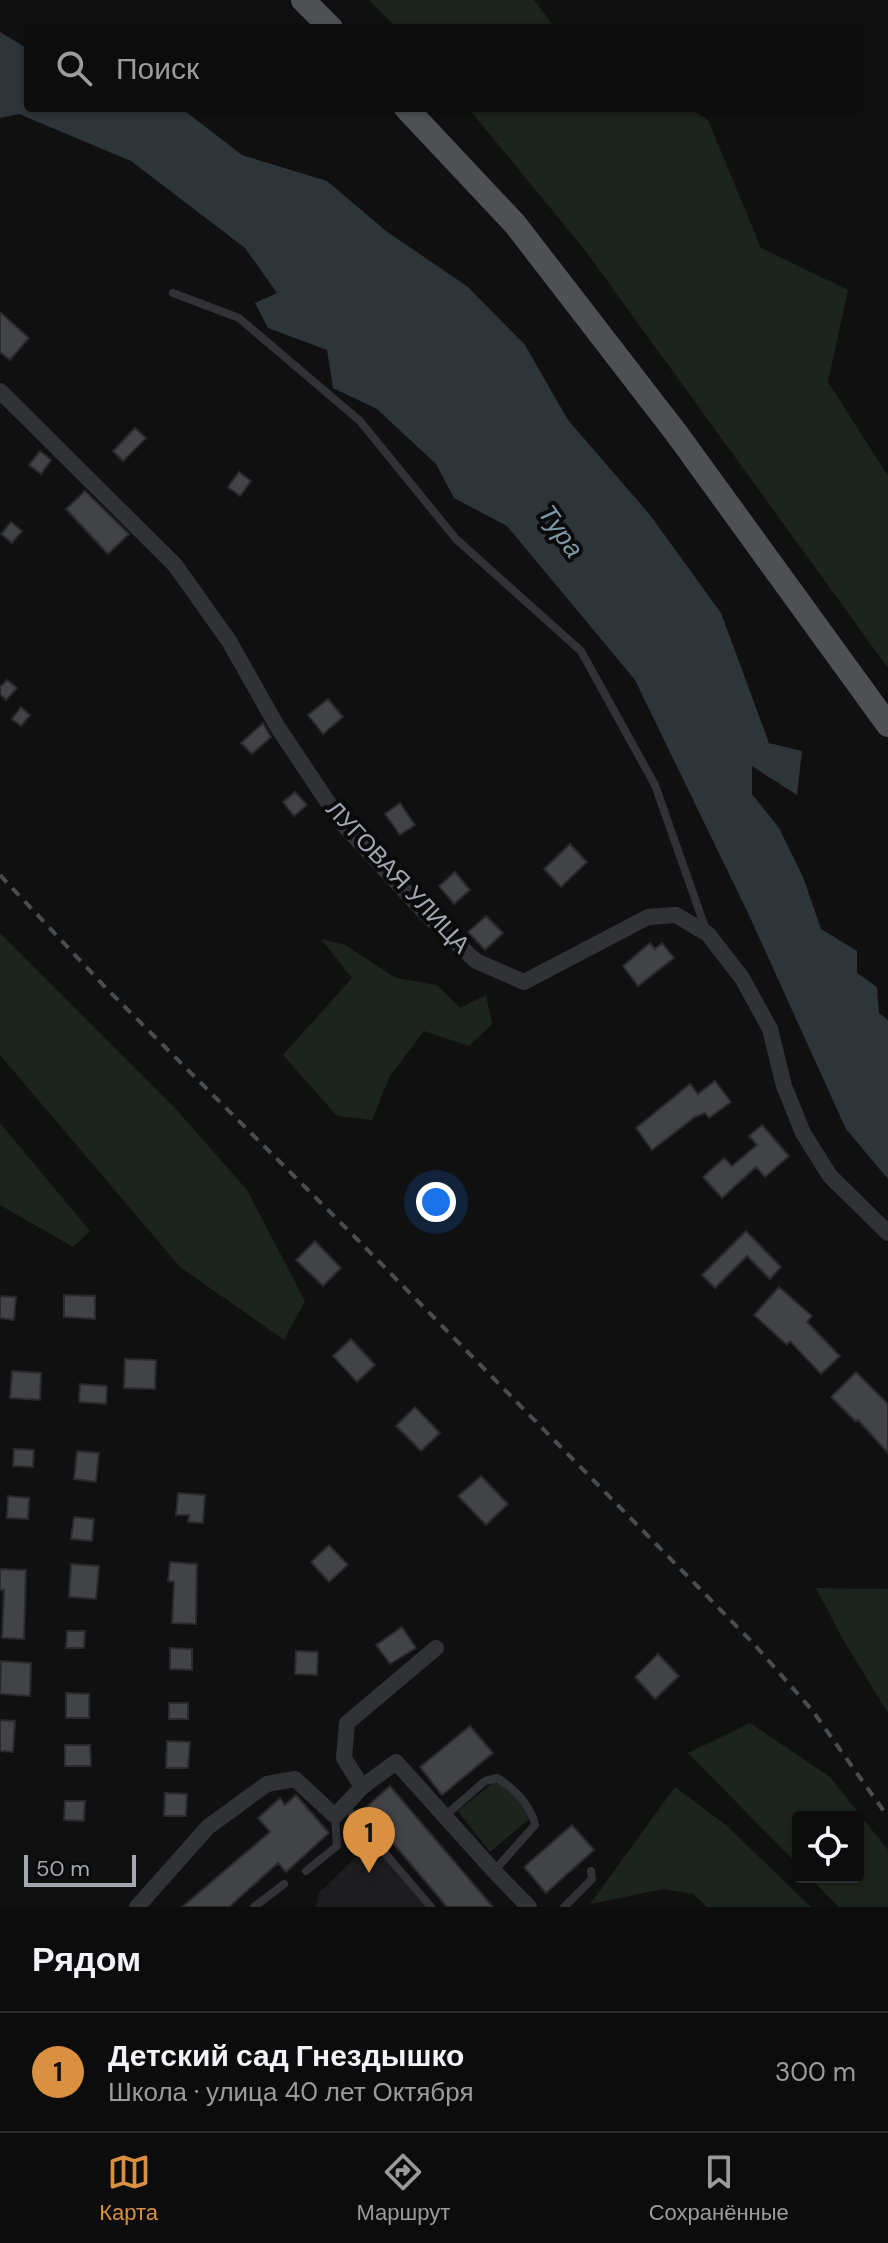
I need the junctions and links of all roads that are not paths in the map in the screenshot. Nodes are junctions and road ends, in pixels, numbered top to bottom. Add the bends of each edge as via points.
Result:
1 (303, 0) edge
2 (327, 24) edge
3 (410, 112) edge
4 (173, 293) dead end
5 (0, 391) edge
6 (888, 725) edge
7 (708, 934) junction
8 (888, 1233) edge
9 (436, 1648) dead end
10 (362, 1787) junction
11 (340, 1810) junction
12 (446, 1815) junction
13 (306, 1871) dead end
14 (494, 1871) junction
15 (591, 1871) dead end
16 (284, 1884) dead end
17 (137, 1907) edge
18 (254, 1907) edge
19 (431, 1907) edge
20 (529, 1907) edge
21 (564, 1907) edge

1 - 2 main road
3 - 6 main road via 515,224 677,434
4 - 7 lane via 239,318 360,421 456,539 581,651 655,785
5 - 7 street, ЛУГОВАЯ УЛИЦА via 175,565 229,641 341,822 476,961 524,982 648,917 676,915
7 - 8 street, ЛУГОВАЯ УЛИЦА via 742,978 770,1029 803,1133 830,1176
9 - 10 street via 347,1723 344,1758
10 - 11 street
10 - 12 street via 396,1762
11 - 13 lane via 337,1846
11 - 17 street via 295,1779 267,1784 208,1827
11 - 19 lane
12 - 14 street
12 - 14 lane via 485,1781 497,1778 510,1785 533,1814 535,1825
14 - 20 street
15 - 21 lane via 592,1879
16 - 18 lane

